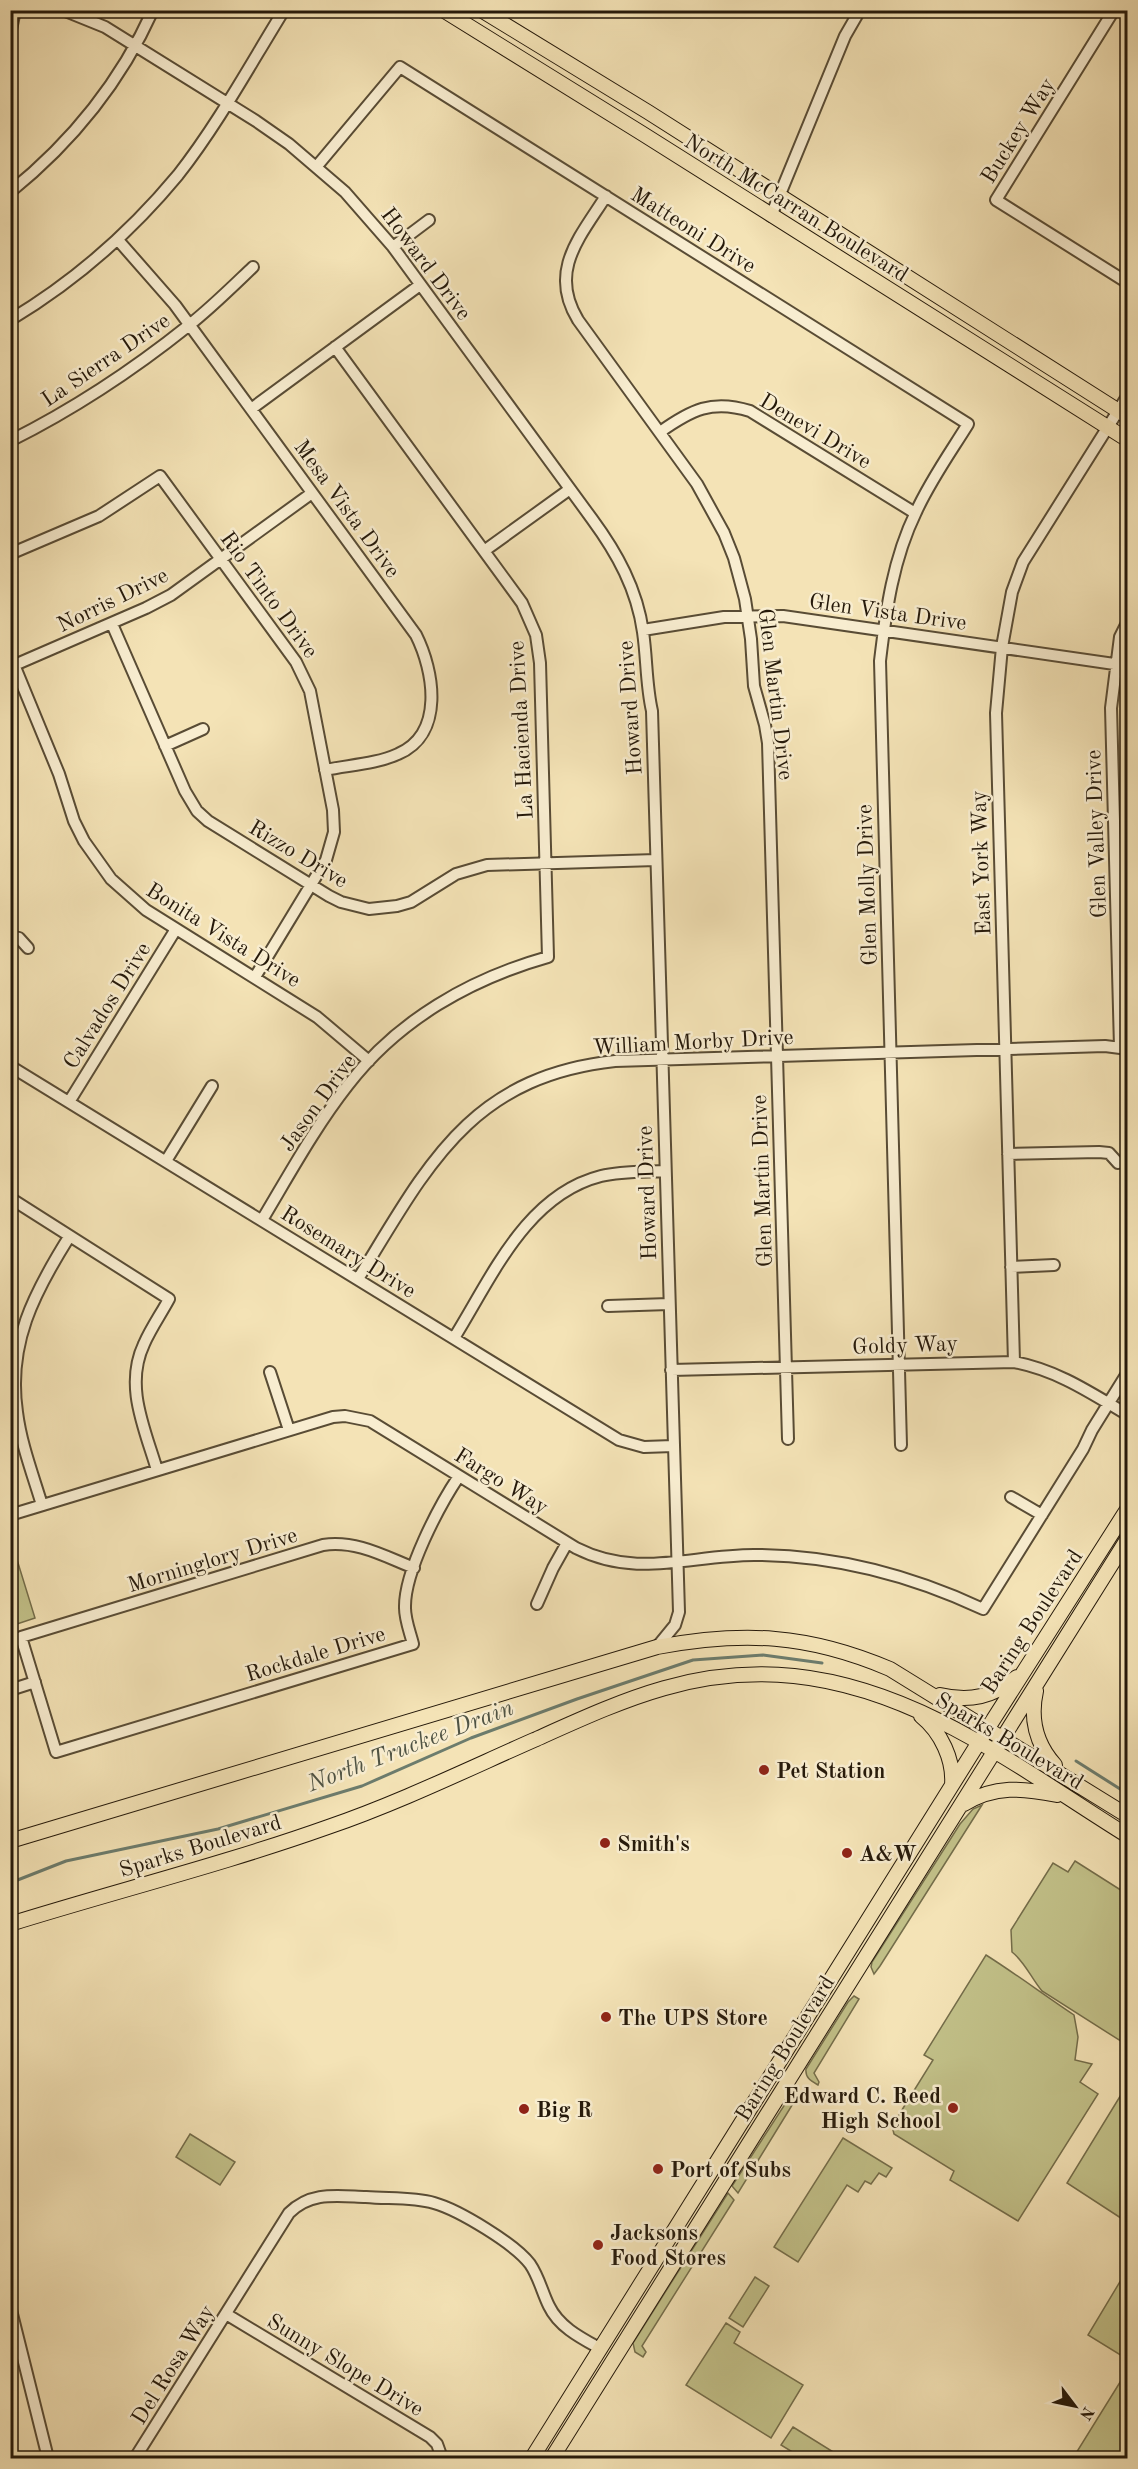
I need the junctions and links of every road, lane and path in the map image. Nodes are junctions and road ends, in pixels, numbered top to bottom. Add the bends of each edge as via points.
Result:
1 (15, 10) edge
2 (63, 10) edge
3 (153, 10) edge
4 (284, 10) edge
5 (443, 10) edge
6 (481, 10) edge
7 (860, 10) edge
8 (1114, 10) edge
9 (10, 35) edge
10 (137, 46) junction
11 (227, 103) junction
12 (317, 166) junction
13 (10, 192) edge
14 (606, 196) junction
15 (779, 197) junction
16 (771, 216) junction
17 (429, 220) dead end
18 (118, 240) junction
19 (393, 247) junction
20 (253, 267) dead end
21 (1128, 283) edge
22 (420, 285) junction
23 (10, 320) edge
24 (189, 325) junction
25 (335, 347) junction
26 (1128, 395) edge
27 (251, 409) junction
28 (1123, 414) edge
29 (968, 424) joint
30 (1107, 428) junction
31 (660, 432) junction
32 (1128, 440) edge
33 (10, 441) edge
34 (570, 489) junction
35 (312, 492) junction
36 (915, 513) junction
37 (484, 551) junction
38 (10, 554) edge
39 (221, 559) junction
40 (748, 615) junction
41 (1128, 621) edge
42 (112, 624) junction
43 (643, 630) junction
44 (884, 630) junction
45 (1002, 646) junction
46 (12, 662) edge
47 (1116, 663) junction
48 (1128, 666) edge
49 (203, 729) dead end
50 (165, 746) junction
51 (325, 770) junction
52 (656, 860) junction
53 (546, 863) junction
54 (312, 885) junction
55 (176, 929) junction
56 (10, 936) edge
57 (28, 948) dead end
58 (548, 957) joint
59 (255, 977) junction
60 (1124, 1048) edge
61 (1005, 1049) junction
62 (890, 1052) junction
63 (777, 1056) junction
64 (662, 1059) junction
65 (369, 1061) junction
66 (10, 1066) edge
67 (212, 1086) dead end
68 (69, 1102) junction
69 (1008, 1154) junction
70 (165, 1161) junction
71 (1118, 1163) dead end
72 (665, 1171) junction
73 (10, 1198) edge
74 (262, 1220) junction
75 (69, 1237) junction
76 (1054, 1265) dead end
77 (1011, 1267) junction
78 (358, 1279) junction
79 (669, 1304) junction
80 (608, 1306) dead end
81 (454, 1338) junction
82 (1014, 1362) junction
83 (899, 1364) junction
84 (786, 1367) junction
85 (671, 1370) junction
86 (270, 1372) dead end
87 (1128, 1372) edge
88 (1108, 1404) junction
89 (1128, 1415) edge
90 (290, 1430) junction
91 (788, 1439) dead end
92 (902, 1445) dead end
93 (673, 1446) junction
94 (157, 1470) junction
95 (459, 1476) junction
96 (1011, 1497) dead end
97 (42, 1505) junction
98 (1128, 1508) edge
99 (10, 1515) edge
100 (1042, 1515) junction
101 (1128, 1538) edge
102 (567, 1543) junction
103 (677, 1562) junction
104 (414, 1568) junction
105 (537, 1604) dead end
106 (657, 1647) junction
107 (1027, 1668) junction
108 (1042, 1675) junction
109 (35, 1682) junction
110 (10, 1690) edge
111 (929, 1692) junction
112 (910, 1707) junction
113 (988, 1728) junction
114 (1003, 1737) junction
115 (979, 1742) junction
116 (994, 1751) junction
117 (1063, 1775) junction
118 (952, 1785) junction
119 (1065, 1797) junction
120 (959, 1807) junction
121 (1128, 1816) edge
122 (1128, 1836) edge
123 (10, 1841) edge
124 (10, 1924) edge
125 (10, 2306) edge
126 (226, 2314) junction
127 (601, 2349) junction
128 (615, 2358) junction
129 (442, 2456) edge
130 (48, 2458) edge
131 (135, 2458) edge
132 (532, 2458) edge
133 (552, 2458) edge

1 - 9 street
2 - 10 street, Howard Drive via 105,27
3 - 10 street
4 - 11 street
5 - 16 main road, North McCarran Boulevard
6 - 15 main road, North McCarran Boulevard
7 - 15 street via 845,36
8 - 21 street, Buckey Way via 996,200
10 - 11 street, Howard Drive
10 - 13 street via 73,134
11 - 12 street, Howard Drive
11 - 18 street via 179,173
12 - 14 street, Matteoni Drive via 400,67
12 - 19 street, Howard Drive
14 - 29 street, Matteoni Drive
14 - 31 street, Glen Martin Drive via 571,251 565,274 567,299 578,320
15 - 16 street
15 - 28 main road, North McCarran Boulevard
16 - 30 main road, North McCarran Boulevard
17 - 19 street
18 - 23 street via 67,283
18 - 24 street, Mesa Vista Drive
19 - 22 street, Howard Drive
20 - 24 street, La Sierra Drive
22 - 25 street
22 - 34 street, Howard Drive
24 - 27 street, Mesa Vista Drive
24 - 33 street, La Sierra Drive via 85,400
25 - 27 street
25 - 37 street, La Hacienda Drive
26 - 28 street, East York Way
27 - 35 street, Mesa Vista Drive
28 - 30 street, East York Way
29 - 36 street, Glen Molly Drive
30 - 32 main road, North McCarran Boulevard
30 - 45 street, East York Way via 1023,562 1012,592
31 - 36 street, Denevi Drive via 683,416 709,406 750,411
31 - 40 street, Glen Martin Drive via 697,484 724,533
34 - 37 street
34 - 43 street, Howard Drive via 621,563
35 - 39 street, Norris Drive
35 - 51 street, Mesa Vista Drive via 416,634 425,657 432,698 424,732 408,749 388,758
36 - 44 street, Glen Molly Drive via 895,569
37 - 53 street, La Hacienda Drive via 522,603 539,651
38 - 39 street, Rio Tinto Drive via 99,516 160,476
39 - 42 street, Norris Drive via 171,595
39 - 51 street, Rio Tinto Drive via 304,676
40 - 43 street, Glen Vista Drive
40 - 44 street, Glen Vista Drive
40 - 63 street, Glen Martin Drive via 754,686 768,743
41 - 47 street, Glen Valley Drive via 1120,637
42 - 46 street, Norris Drive
42 - 50 street, Rizzo Drive
43 - 52 street, Howard Drive via 652,711
44 - 45 street, Glen Vista Drive
44 - 62 street, Glen Molly Drive via 879,677
45 - 47 street, Glen Vista Drive
45 - 61 street, East York Way via 996,713
46 - 55 street, Bonita Vista Drive via 84,841 128,896
47 - 48 street, Glen Vista Drive
47 - 60 street, Glen Valley Drive via 1111,708
49 - 50 street
50 - 54 street, Rizzo Drive via 197,811
51 - 54 street, Rio Tinto Drive via 334,832 326,860
52 - 53 street, Rizzo Drive
52 - 64 street, Howard Drive
53 - 54 street, Rizzo Drive via 472,868 411,902 383,909 341,902
53 - 58 street, La Hacienda Drive
54 - 59 street, Rio Tinto Drive
55 - 59 street, Bonita Vista Drive
55 - 68 street, Calvados Drive
56 - 57 street via 19,938
58 - 65 street, Jason Drive via 492,976 440,1003 396,1035
59 - 65 street, Bonita Vista Drive via 317,1017
60 - 61 street, William Morby Drive
61 - 62 street, William Morby Drive
61 - 69 street, East York Way
62 - 63 street, William Morby Drive
62 - 83 street, Glen Molly Drive
63 - 64 street, William Morby Drive
63 - 84 street, Glen Martin Drive
64 - 72 street, Howard Drive
64 - 78 street, William Morby Drive via 611,1061 561,1071 519,1088 489,1106 434,1158
65 - 74 street, Jason Drive via 332,1106
66 - 68 street, Rosemary Drive
67 - 70 street
68 - 70 street, Rosemary Drive
69 - 71 street via 1099,1152 1109,1153
69 - 77 street, East York Way
70 - 74 street, Rosemary Drive
72 - 79 street, Howard Drive
72 - 81 street via 601,1176 552,1200 525,1225
73 - 75 street
74 - 78 street, Rosemary Drive
75 - 94 street via 169,1299 144,1343 135,1372 136,1402
75 - 97 street via 31,1304 18,1346 17,1412
76 - 77 street
77 - 82 street, East York Way
78 - 81 street, Rosemary Drive
79 - 80 street
79 - 85 street, Howard Drive
81 - 93 street, Rosemary Drive via 619,1440 644,1447
82 - 83 street, Goldy Way
82 - 88 street, Goldy Way via 1066,1378
83 - 84 street, Goldy Way
83 - 92 street, Glen Molly Drive
84 - 85 street, Goldy Way
84 - 91 street, Glen Martin Drive
85 - 93 street, Howard Drive
86 - 90 street
87 - 88 street
88 - 89 street, Goldy Way
88 - 100 street
90 - 94 street, Fargo Way
90 - 95 street, Fargo Way via 333,1417 358,1418
93 - 103 street, Howard Drive
94 - 97 street, Fargo Way
95 - 102 street, Fargo Way
95 - 104 street, Rockdale Drive via 439,1510
96 - 100 street
97 - 99 street, Fargo Way
98 - 107 main road, Baring Boulevard
100 - 103 street, Fargo Way via 983,1609 891,1574 823,1560 753,1555
101 - 108 main road, Baring Boulevard
102 - 103 street, Fargo Way via 612,1562
102 - 105 street
103 - 106 street, Howard Drive via 679,1612 675,1625
104 - 109 street, Morninglory Drive via 359,1546 323,1545 21,1637
104 - 109 street, Rockdale Drive via 405,1606 413,1644 56,1752
106 - 111 main road, Sparks Boulevard via 733,1637 812,1643 867,1659
106 - 123 main road, Sparks Boulevard
107 - 111 main road via 996,1692 981,1697 954,1698
107 - 113 main road, Baring Boulevard
108 - 114 main road, Baring Boulevard
108 - 117 main road via 1033,1706 1035,1729 1040,1744
109 - 110 street
111 - 113 main road, Sparks Boulevard
112 - 115 main road, Sparks Boulevard
112 - 118 main road via 938,1734 952,1766
112 - 124 main road, Sparks Boulevard via 848,1686 795,1676 723,1676 676,1684 622,1700 329,1827
113 - 114 main road, Sparks Boulevard
113 - 115 main road, Baring Boulevard
114 - 116 main road, Baring Boulevard
114 - 117 main road, Sparks Boulevard
115 - 116 main road, Sparks Boulevard
115 - 118 main road, Baring Boulevard
116 - 119 main road, Sparks Boulevard
116 - 120 main road, Baring Boulevard
117 - 121 main road, Sparks Boulevard
118 - 127 main road, Baring Boulevard
119 - 120 main road via 1007,1789 977,1796
119 - 122 main road, Sparks Boulevard
120 - 128 main road, Baring Boulevard
125 - 130 street
126 - 127 street, Del Rosa Way via 289,2213 306,2200 324,2195 418,2200 452,2210 521,2254 536,2273 558,2319
126 - 129 street, Sunny Slope Drive via 430,2437
126 - 131 street, Del Rosa Way
127 - 128 main road
127 - 132 main road, Baring Boulevard
128 - 133 main road, Baring Boulevard

